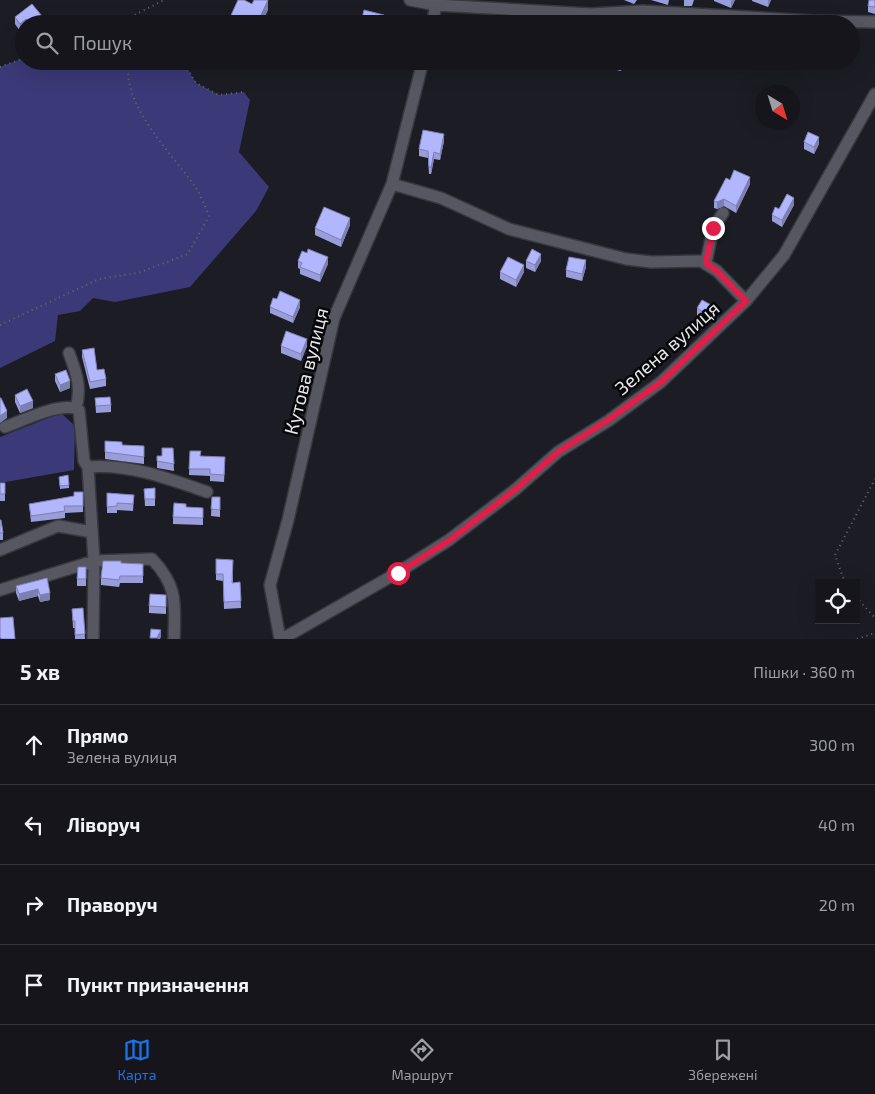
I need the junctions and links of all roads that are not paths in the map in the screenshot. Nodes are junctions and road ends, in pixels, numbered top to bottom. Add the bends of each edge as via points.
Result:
1 (410, 0) edge
2 (436, 5) junction
3 (434, 15) edge
4 (711, 15) edge
5 (860, 22) edge
6 (875, 22) edge
7 (421, 70) edge
8 (875, 94) edge
9 (392, 184) junction
10 (723, 213) dead end
11 (706, 263) junction
12 (746, 301) junction
13 (69, 353) dead end
14 (76, 408) junction
15 (5, 428) dead end
16 (88, 467) junction
17 (206, 492) dead end
18 (92, 532) junction
19 (0, 550) edge
20 (94, 561) junction
21 (0, 590) edge
22 (93, 639) edge
23 (174, 639) edge
24 (281, 639) edge

1 - 2 street
2 - 3 street
2 - 4 street via 590,14 643,11
5 - 6 street
7 - 9 street, Кутова вулиця
8 - 12 street, Зелена вулиця via 784,255
9 - 11 street via 441,198 509,229 626,259
9 - 24 street, Кутова вулиця via 334,318 270,585
10 - 11 street via 713,228
11 - 12 street
12 - 24 street, Зелена вулиця via 661,382 558,452 450,540
13 - 14 street via 79,381
14 - 15 street via 60,408
14 - 16 street via 79,410 84,461
16 - 17 street via 102,465 155,475
16 - 18 street
18 - 19 street via 58,526
18 - 20 street
20 - 21 street
20 - 22 street
20 - 23 street via 152,559 164,571 175,597

